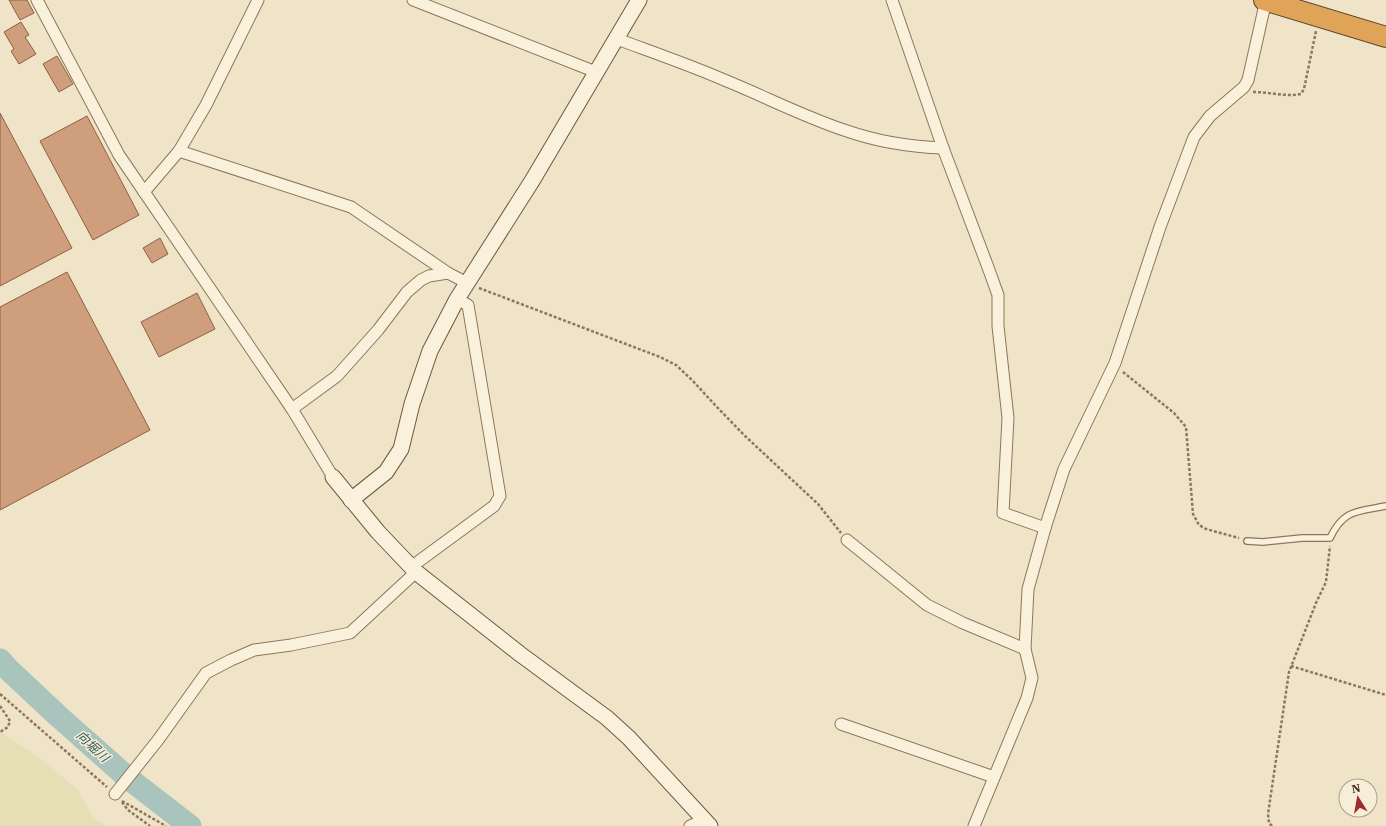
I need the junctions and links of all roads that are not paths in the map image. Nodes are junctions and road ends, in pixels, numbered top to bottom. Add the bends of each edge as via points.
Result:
1 (37, 0) edge
2 (258, 0) edge
3 (413, 0) edge
4 (639, 0) edge
5 (892, 0) edge
6 (1265, 0) edge
7 (1386, 37) edge
8 (617, 39) junction
9 (596, 72) junction
10 (943, 148) junction
11 (179, 151) junction
12 (144, 192) junction
13 (448, 273) junction
14 (467, 284) junction
15 (457, 299) junction
16 (292, 409) junction
17 (334, 477) joint
18 (351, 500) junction
19 (1386, 506) edge
20 (1045, 528) junction
21 (847, 540) road end
22 (1247, 541) road end
23 (413, 570) junction
24 (1025, 649) junction
25 (841, 724) dead end
26 (994, 777) junction
27 (118, 791) road end
28 (701, 824) edge
29 (974, 826) edge

1 - 12 street via 119,155
2 - 11 street via 206,106
3 - 9 street
4 - 8 street
5 - 10 street
6 - 7 highway
6 - 20 street via 1248,80 1244,87 1210,116 1194,137 1160,227 1115,363 1064,469
8 - 9 street
8 - 10 street via 721,78 848,132 893,142
9 - 14 street
10 - 20 street via 998,295 998,326 1008,418 1003,513
11 - 12 street
11 - 13 street via 351,207
12 - 16 street
13 - 14 street
13 - 16 street via 429,276 407,292 338,376
14 - 15 street
15 - 18 street via 430,351 400,449 386,472
15 - 23 street via 468,305 500,496 494,506
16 - 17 street
17 - 18 street
18 - 23 street
19 - 22 lane via 1346,516 1336,526 1330,538
20 - 24 street via 1028,589
21 - 24 street via 927,605
23 - 27 street via 350,633 254,650 206,673
23 - 28 street via 607,718 629,738
24 - 26 street via 1032,678 1027,698
25 - 26 street
26 - 29 street

